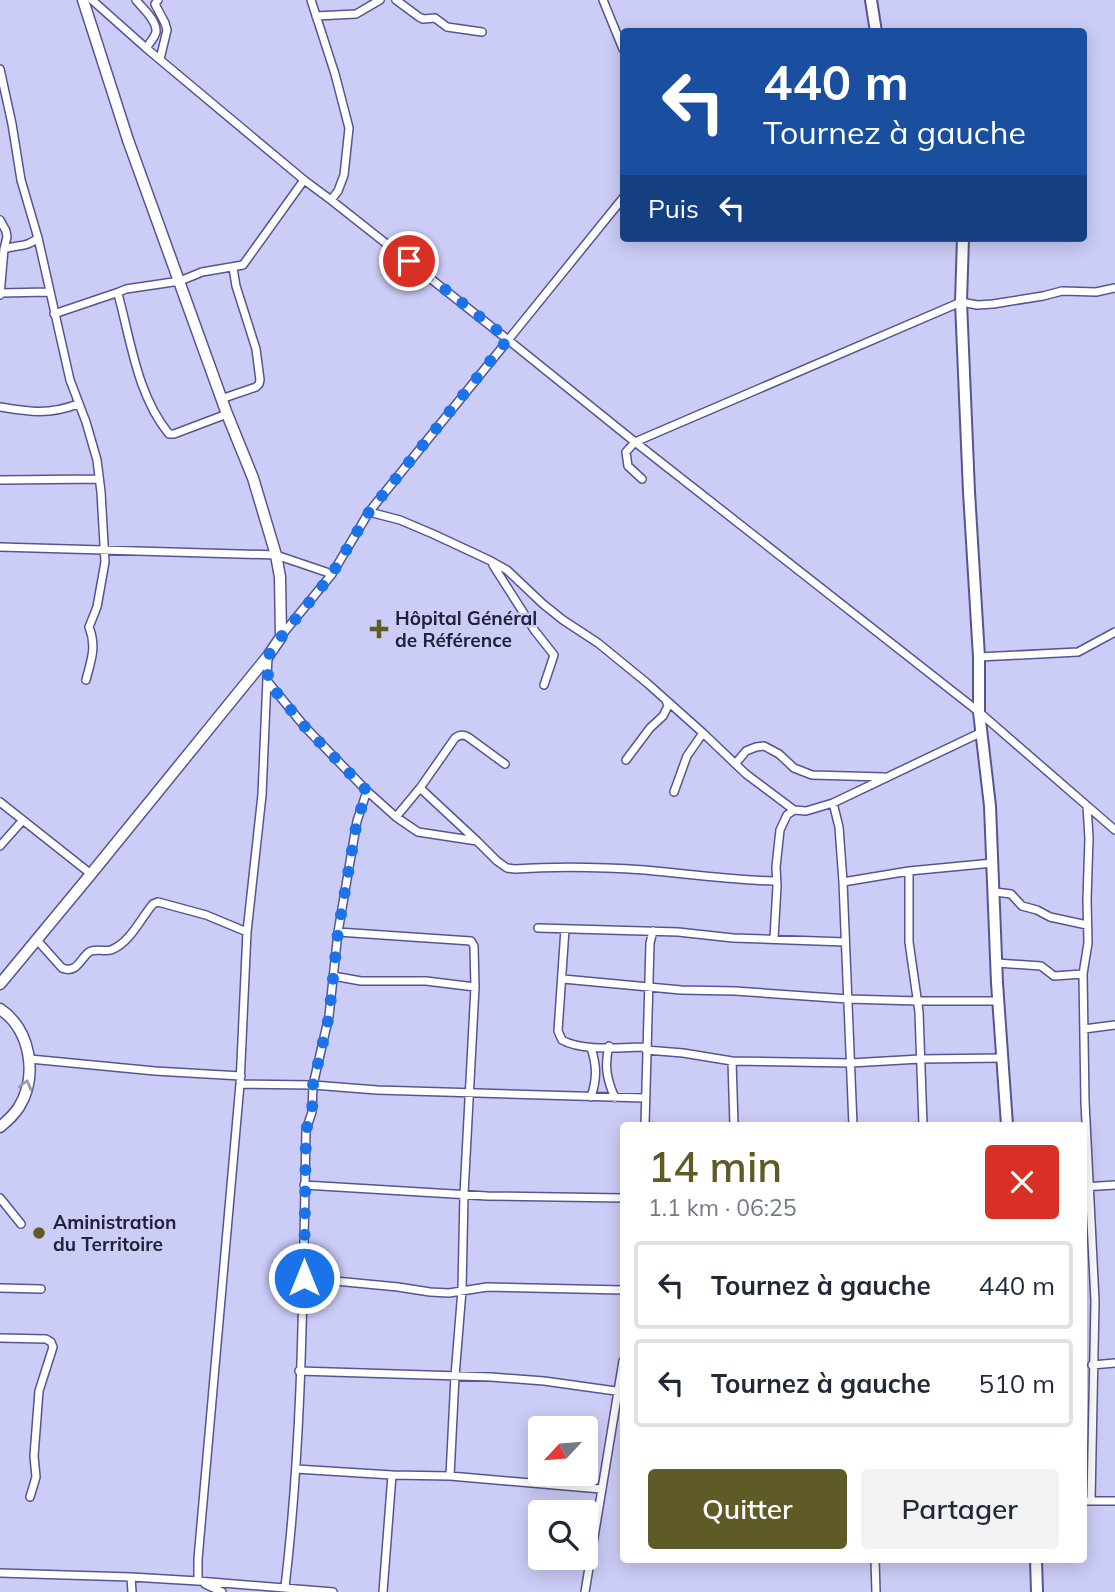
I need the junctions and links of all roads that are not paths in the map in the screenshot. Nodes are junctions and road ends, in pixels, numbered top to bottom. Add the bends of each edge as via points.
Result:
1 (83, 0) edge
2 (92, 0) edge
3 (136, 0) edge
4 (158, 0) edge
5 (311, 0) edge
6 (380, 0) edge
7 (396, 0) edge
8 (603, 0) edge
9 (871, 0) edge
10 (316, 16) junction
11 (875, 28) edge
12 (482, 32) dead end
13 (620, 42) edge
14 (146, 48) junction
15 (160, 59) junction
16 (0, 69) edge
17 (304, 180) junction
18 (331, 200) junction
19 (620, 202) edge
20 (0, 219) edge
21 (38, 238) junction
22 (962, 242) edge
23 (4, 249) junction
24 (233, 268) junction
25 (180, 281) junction
26 (1115, 288) edge
27 (49, 292) junction
28 (119, 292) junction
29 (0, 294) edge
30 (961, 302) junction
31 (54, 314) junction
32 (508, 339) junction
33 (221, 399) junction
34 (78, 404) junction
35 (0, 407) edge
36 (227, 414) junction
37 (635, 443) junction
38 (99, 479) junction
39 (642, 479) dead end
40 (0, 480) edge
41 (369, 512) junction
42 (0, 547) edge
43 (104, 550) junction
44 (276, 555) junction
45 (491, 561) junction
46 (332, 574) junction
47 (1115, 632) edge
48 (281, 637) junction
49 (268, 656) junction
50 (979, 657) junction
51 (86, 680) dead end
52 (268, 682) junction
53 (544, 685) dead end
54 (666, 700) junction
55 (979, 712) junction
56 (982, 732) junction
57 (703, 733) junction
58 (626, 761) dead end
59 (736, 763) junction
60 (505, 764) dead end
61 (886, 777) junction
62 (420, 788) junction
63 (367, 791) junction
64 (674, 792) dead end
65 (0, 802) edge
66 (833, 803) junction
67 (1087, 806) junction
68 (794, 810) junction
69 (396, 817) junction
70 (23, 820) junction
71 (1115, 830) edge
72 (477, 841) junction
73 (0, 846) edge
74 (993, 863) junction
75 (909, 871) junction
76 (92, 874) junction
77 (776, 882) junction
78 (843, 882) junction
79 (995, 892) junction
80 (1087, 925) junction
81 (538, 928) dead end
82 (565, 929) junction
83 (247, 932) junction
84 (338, 932) junction
85 (653, 932) junction
86 (774, 939) junction
87 (37, 940) junction
88 (845, 942) junction
89 (997, 963) junction
90 (1083, 974) junction
91 (333, 976) junction
92 (563, 979) junction
93 (0, 984) edge
94 (649, 986) junction
95 (475, 987) junction
96 (848, 999) junction
97 (998, 1001) junction
98 (918, 1002) junction
99 (0, 1009) edge
100 (1115, 1025) edge
101 (1084, 1029) junction
102 (609, 1046) junction
103 (591, 1048) junction
104 (646, 1048) junction
105 (1003, 1058) junction
106 (30, 1059) junction
107 (920, 1059) junction
108 (733, 1061) junction
109 (851, 1063) junction
110 (240, 1080) junction
111 (313, 1085) junction
112 (469, 1093) junction
113 (591, 1097) junction
114 (615, 1098) junction
115 (645, 1098) junction
116 (645, 1122) edge
117 (734, 1122) edge
118 (853, 1122) edge
119 (923, 1122) edge
120 (1007, 1122) edge
121 (1085, 1122) edge
122 (0, 1127) edge
123 (304, 1185) junction
124 (1115, 1185) edge
125 (1087, 1186) edge
126 (464, 1194) junction
127 (0, 1198) edge
128 (620, 1198) edge
129 (1087, 1199) edge
130 (21, 1224) dead end
131 (304, 1278) junction
132 (0, 1288) edge
133 (41, 1289) dead end
134 (462, 1290) junction
135 (620, 1290) edge
136 (0, 1338) edge
137 (1115, 1363) edge
138 (1092, 1365) junction
139 (299, 1371) junction
140 (455, 1376) junction
141 (620, 1391) edge
142 (620, 1396) edge
143 (296, 1469) junction
144 (392, 1475) junction
145 (450, 1476) junction
146 (601, 1489) junction
147 (30, 1497) dead end
148 (1087, 1500) edge
149 (1115, 1501) edge
150 (875, 1563) edge
151 (1035, 1563) edge
152 (0, 1573) edge
153 (131, 1577) junction
154 (198, 1581) junction
155 (285, 1587) junction
156 (132, 1592) edge
157 (222, 1592) edge
158 (333, 1592) edge
159 (383, 1592) edge
160 (585, 1592) edge
161 (876, 1592) edge
162 (1037, 1592) edge

1 - 25 street
2 - 14 street
3 - 14 street via 156,29
4 - 15 street via 155,4 167,30
5 - 10 street
6 - 10 street via 356,14
7 - 12 street via 423,19 435,18 447,27
8 - 13 street
9 - 11 main road
10 - 18 street via 349,128 344,175
14 - 15 street
15 - 17 street
16 - 21 street via 21,180
17 - 18 street
17 - 24 street via 250,258
18 - 32 street
19 - 32 street
20 - 23 street via 6,230
21 - 23 street via 28,246
21 - 27 street
22 - 30 main road
23 - 29 street
24 - 25 street via 202,272
24 - 33 street via 260,380 256,387
25 - 28 street
25 - 33 street
26 - 30 street via 1062,291 977,305
27 - 29 street
27 - 31 street
28 - 31 street
28 - 36 street via 136,364 149,400 169,434
30 - 37 street
30 - 50 main road
31 - 34 street
32 - 37 street
32 - 41 street
33 - 36 street
34 - 35 street via 59,411
34 - 38 street
36 - 44 street via 253,478
37 - 39 street via 626,452 628,466
37 - 55 street
38 - 40 street
38 - 43 street
41 - 45 street via 400,520
41 - 46 street
42 - 43 street
43 - 44 street
43 - 51 street via 97,607 89,627 94,643
44 - 46 street
44 - 48 street
45 - 53 street via 554,655
45 - 54 street
46 - 48 street
47 - 50 street via 1078,652
48 - 49 street
49 - 52 street
49 - 76 street
50 - 55 main road
52 - 63 street
52 - 83 street
54 - 57 street
54 - 58 street via 663,716
55 - 56 main road
55 - 67 street
56 - 61 street
56 - 74 main road
57 - 59 street
57 - 64 street via 687,756
59 - 61 street via 746,751 764,746 794,768 813,775
59 - 68 street
60 - 62 street via 465,735 458,736
61 - 66 street
62 - 69 street
62 - 72 street
63 - 69 street
63 - 84 street via 357,821
65 - 70 street
66 - 68 street
66 - 78 street
67 - 71 street
67 - 80 street
68 - 77 street via 780,830
69 - 72 street via 418,832
70 - 73 street
70 - 76 street
72 - 77 street via 507,868 640,870
74 - 75 street
74 - 79 main road
75 - 78 street
75 - 98 street via 909,942
76 - 87 street
77 - 86 street
78 - 88 street
79 - 80 street via 1011,894 1022,906 1050,917
79 - 89 main road
80 - 90 street
81 - 82 street
82 - 85 street
82 - 92 street
83 - 87 street via 158,902 123,942 110,951 89,953 71,969 62,968
83 - 110 street
84 - 91 street
84 - 95 street via 471,941
85 - 86 street
85 - 94 street
86 - 88 street
87 - 93 street
88 - 96 street
89 - 90 street via 1041,966 1054,976
89 - 97 main road
90 - 101 street
91 - 95 street
91 - 111 street
92 - 94 street
92 - 103 street via 560,1036 570,1044
94 - 96 street
94 - 104 street
95 - 112 street
96 - 98 street
96 - 109 street
97 - 98 street
97 - 105 main road
98 - 107 street
99 - 106 street via 23,1035
100 - 101 street
101 - 121 street
102 - 103 street
102 - 104 street
102 - 114 street via 607,1079
103 - 113 street via 596,1081
104 - 108 street
104 - 115 street
105 - 107 street
105 - 120 main road
106 - 110 street
122 -> 106 street via 19,1108 28,1084
107 - 109 street
107 - 119 street
108 - 109 street
108 - 117 street
109 - 118 street
110 - 111 street
110 - 154 street
111 - 112 street
111 - 123 street
112 - 113 street
112 - 126 street
113 - 114 street
114 - 115 street
115 - 116 street
123 - 126 street
123 - 131 street
124 - 125 street
126 - 128 street
126 - 134 street
127 - 130 street
129 - 138 street via 1095,1301
131 - 134 street via 430,1292
131 - 139 street
132 - 133 street
134 - 135 street
134 - 140 street
136 - 147 street via 46,1339 53,1347 39,1391 36,1477
137 - 138 street
138 - 148 street
139 - 140 street
139 - 143 street
140 - 141 street
140 - 145 street
142 - 146 street
143 - 144 street
143 - 155 street
144 - 145 street
144 - 159 street
145 - 146 street
146 - 160 street
148 - 149 street
150 - 161 street
151 - 162 main road
152 - 153 street
153 - 154 street
153 - 156 street
154 - 155 street
154 - 157 street
155 - 158 street

